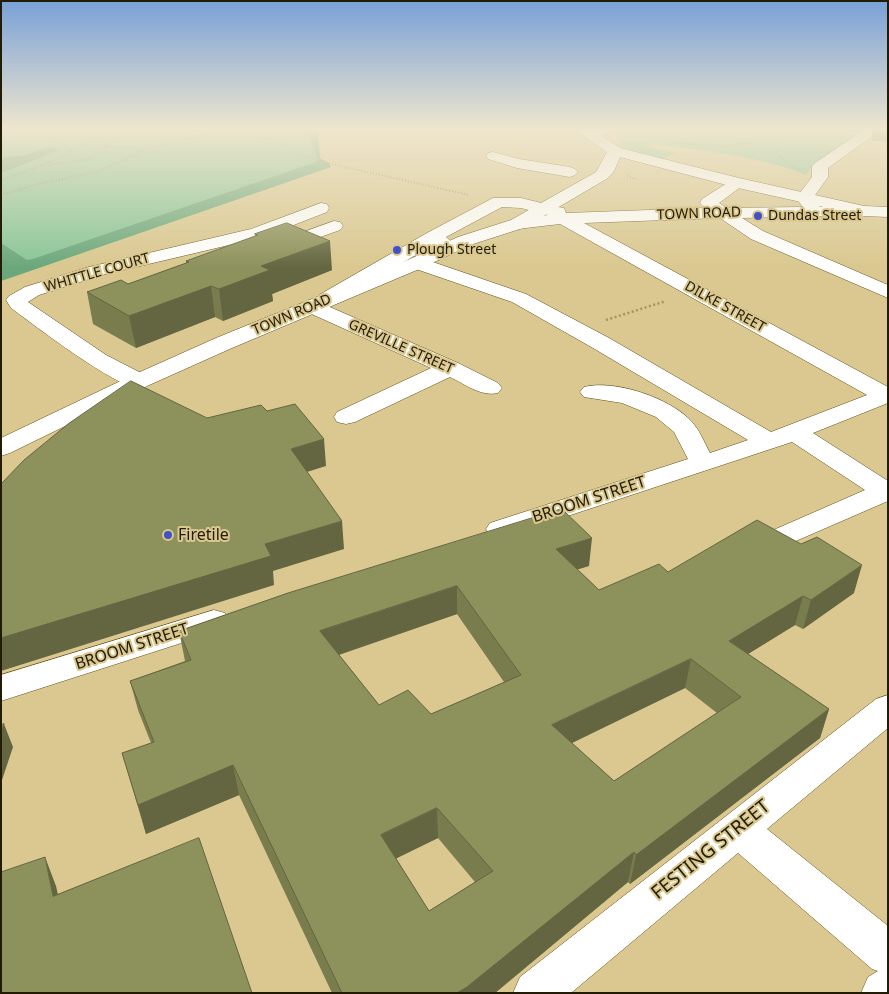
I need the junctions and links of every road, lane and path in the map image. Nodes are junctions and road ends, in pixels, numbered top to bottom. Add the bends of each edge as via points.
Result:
1 (79, 175) edge
2 (382, 175) edge
3 (565, 175) edge
4 (601, 175) edge
5 (705, 175) edge
6 (816, 175) edge
7 (820, 177) joint
8 (554, 182) dead end
9 (738, 184) junction
10 (1, 195) edge
11 (539, 200) junction
12 (499, 202) junction
13 (521, 203) junction
14 (810, 204) junction
15 (321, 208) dead end
16 (715, 208) junction
17 (888, 212) edge
18 (594, 217) junction
19 (564, 218) junction
20 (517, 224) junction
21 (334, 226) dead end
22 (449, 242) junction
23 (266, 252) edge
24 (417, 263) junction
25 (108, 268) junction
26 (132, 282) edge
27 (696, 291) junction
28 (888, 292) edge
29 (312, 307) junction
30 (577, 330) junction
31 (450, 368) junction
32 (139, 381) junction
33 (490, 388) dead end
34 (592, 392) dead end
35 (112, 394) junction
36 (886, 397) edge
37 (346, 417) dead end
38 (782, 437) junction
39 (1, 448) edge
40 (28, 460) edge
41 (704, 463) junction
42 (476, 536) edge
43 (772, 541) edge
44 (239, 612) edge
45 (1, 688) edge
46 (888, 708) edge
47 (738, 829) junction
48 (888, 954) edge
49 (888, 989) edge
50 (536, 993) edge
51 (884, 993) edge

1 - 10 path
2 - 12 path
3 - 8 street
4 - 11 street
5 - 9 street
6 - 7 path
7 - 14 street
9 - 14 street
9 - 16 street
11 - 13 street, TOWN ROAD
11 - 18 street, TOWN ROAD
11 - 20 street
12 - 13 street, TOWN ROAD
12 - 22 street
13 - 22 street
14 - 16 street, TOWN ROAD
14 - 17 street, TOWN ROAD
15 - 25 street, WHITTLE COURT via 257,233
16 - 18 street, TOWN ROAD
16 - 28 street via 757,235
18 - 19 street, TOWN ROAD
19 - 20 street, TOWN ROAD
19 - 27 street, DILKE STREET
20 - 22 street, TOWN ROAD
21 - 23 street
22 - 24 street, TOWN ROAD
22 - 29 street
24 - 29 street, TOWN ROAD
24 - 30 street via 519,298
25 - 26 street
25 - 32 street, WHITTLE COURT via 32,291 16,300 98,360
27 - 30 path
27 - 36 street, DILKE STREET
29 - 31 street, GREVILLE STREET
29 - 32 street, TOWN ROAD
30 - 38 street
31 - 33 street, GREVILLE STREET
31 - 37 street
32 - 35 street, TOWN ROAD
34 - 41 street via 624,395 645,402 669,416 684,428
35 - 39 street, TOWN ROAD
35 - 40 street
36 - 38 street, BROOM STREET
38 - 41 street, BROOM STREET
38 - 43 street via 870,480 880,494
41 - 42 street, BROOM STREET
44 - 45 street, BROOM STREET
46 - 47 street, FESTING STREET
47 - 48 street
47 - 50 street, FESTING STREET
49 - 51 street

